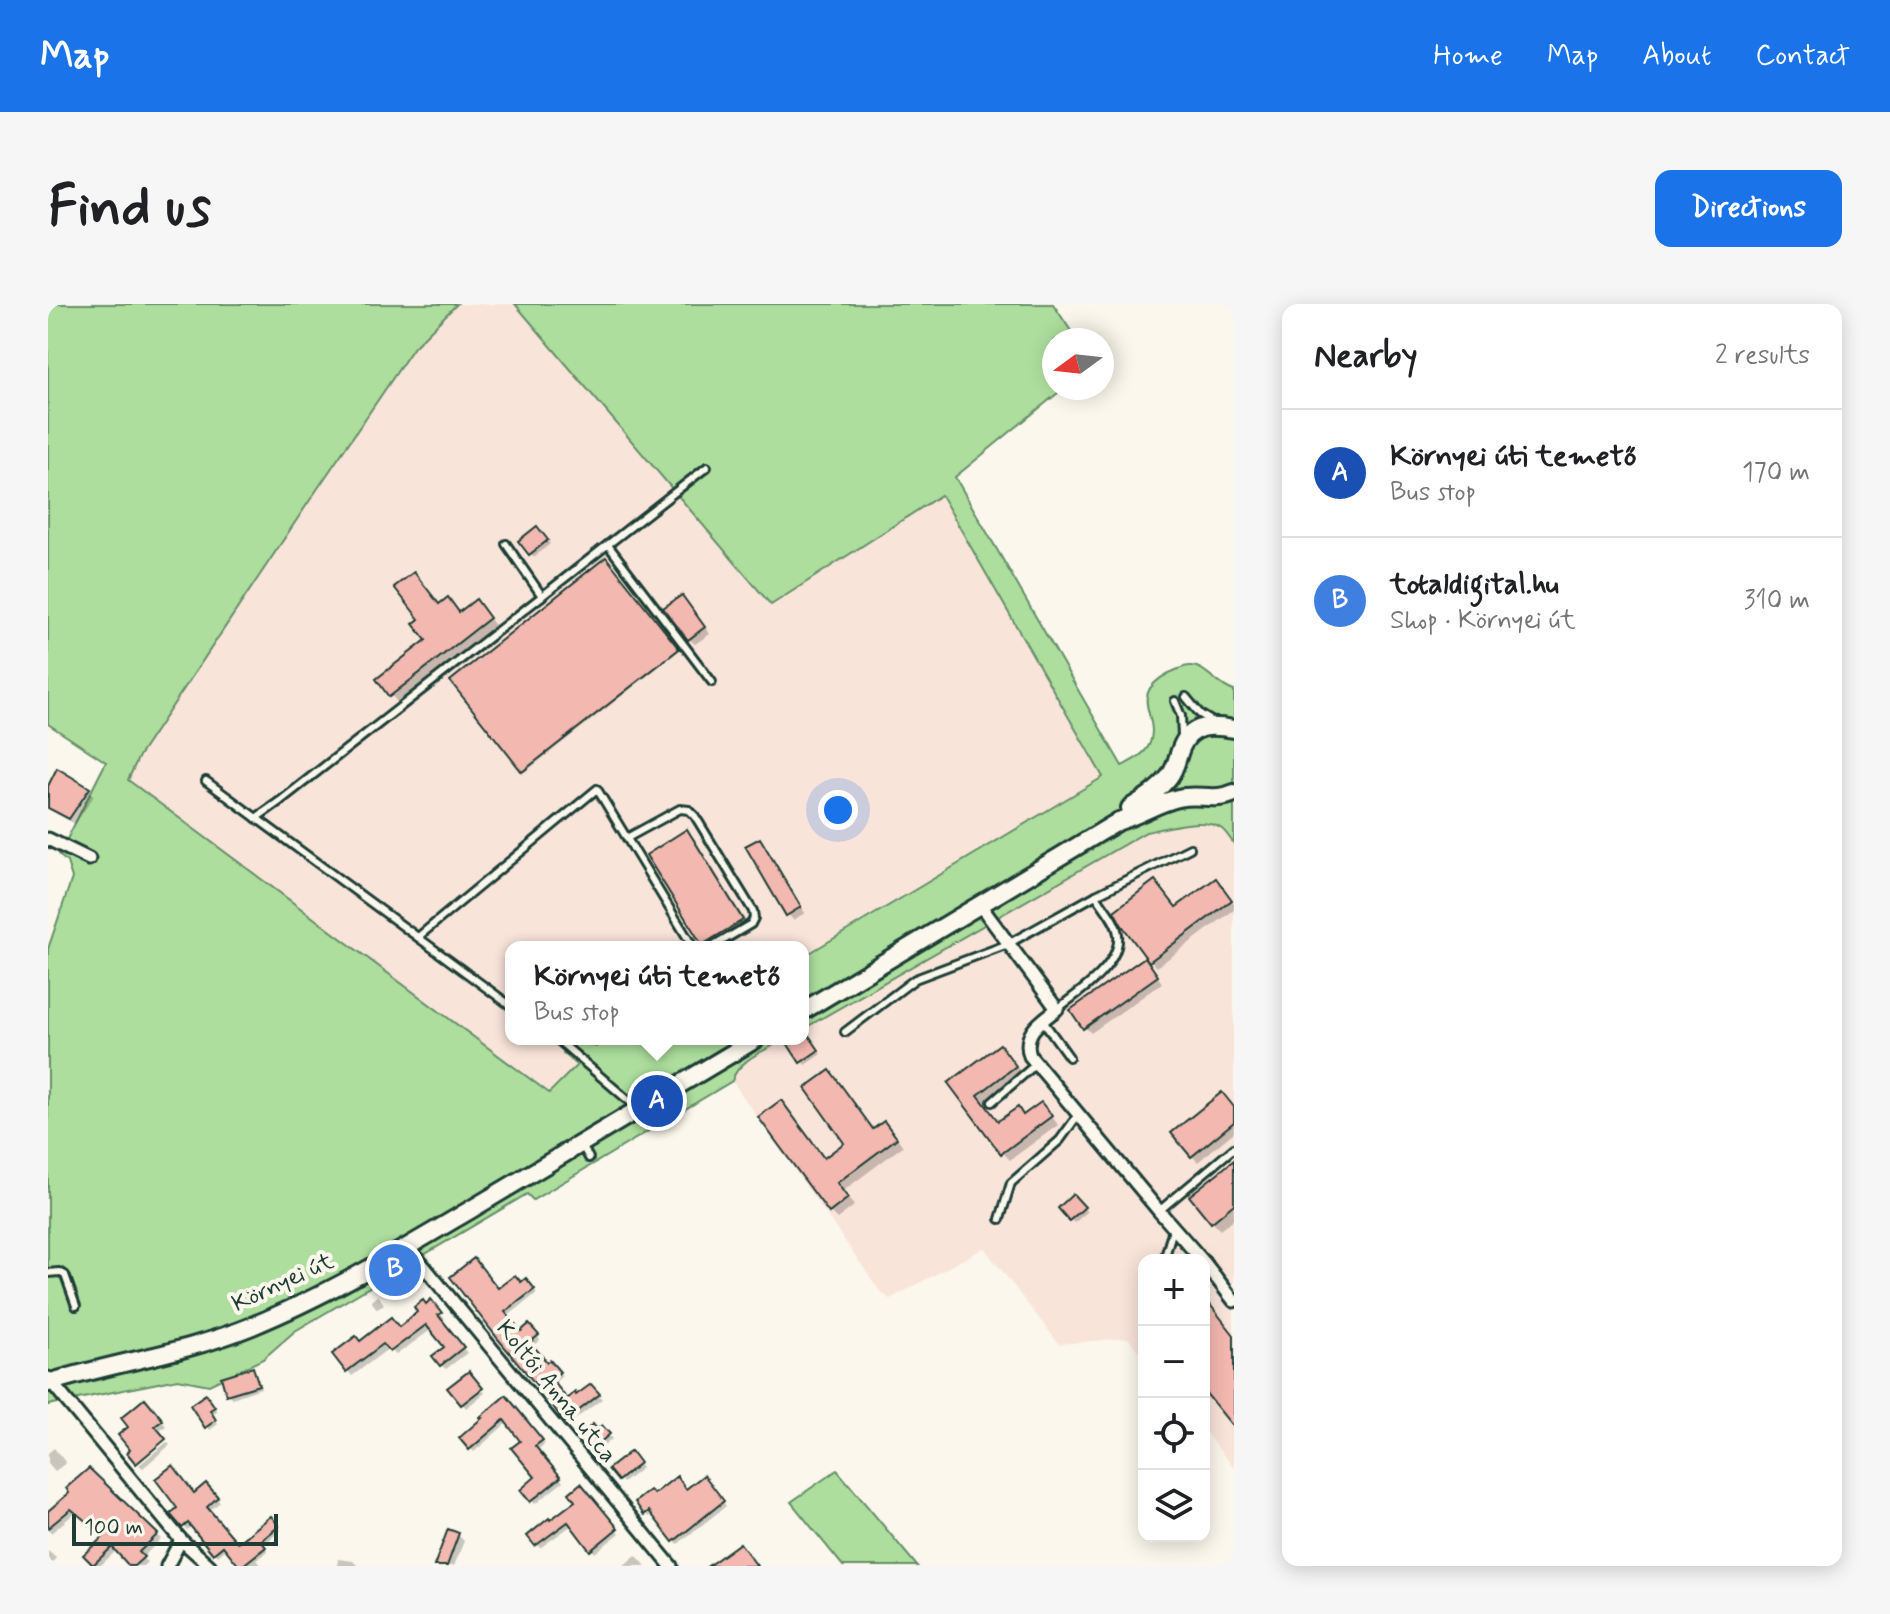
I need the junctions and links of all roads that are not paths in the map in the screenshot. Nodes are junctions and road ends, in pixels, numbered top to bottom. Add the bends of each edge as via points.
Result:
1 (707, 467) dead end
2 (506, 544) dead end
3 (608, 545) junction
4 (542, 596) junction
5 (712, 682) dead end
6 (1186, 697) dead end
7 (1175, 701) dead end
8 (1229, 729) edge
9 (1180, 754) junction
10 (206, 781) dead end
11 (1234, 793) edge
12 (1208, 798) junction
13 (1234, 806) edge
14 (256, 818) junction
15 (1119, 821) junction
16 (627, 838) junction
17 (48, 839) edge
18 (1190, 848) dead end
19 (89, 859) dead end
20 (1096, 895) junction
21 (980, 905) junction
22 (418, 937) junction
23 (689, 941) edge
24 (726, 941) edge
25 (1008, 944) junction
26 (505, 1002) edge
27 (809, 1007) edge
28 (1057, 1009) junction
29 (1042, 1020) junction
30 (845, 1032) dead end
31 (564, 1045) edge
32 (746, 1045) edge
33 (1069, 1057) dead end
34 (1036, 1064) junction
35 (992, 1102) dead end
36 (639, 1109) junction
37 (1078, 1115) junction
38 (1234, 1148) edge
39 (1159, 1211) junction
40 (1000, 1219) dead end
41 (1174, 1227) junction
42 (408, 1247) junction
43 (1166, 1254) edge
44 (1197, 1254) edge
45 (1210, 1270) edge
46 (48, 1273) edge
47 (1234, 1301) edge
48 (76, 1306) dead end
49 (49, 1381) edge
50 (181, 1540) junction
51 (195, 1553) junction
52 (167, 1566) edge
53 (200, 1566) edge
54 (210, 1566) edge
55 (671, 1566) edge

1 - 3 lane
2 - 4 lane
3 - 4 lane
3 - 5 lane
4 - 14 lane
6 - 8 lane via 1205,718
7 - 9 lane via 1181,716
8 - 9 main road via 1197,730 1187,737
9 - 12 main road via 1184,783
9 - 15 main road via 1165,781
10 - 14 lane
11 - 12 main road
12 - 13 main road
12 - 15 main road via 1168,801
14 - 22 lane
15 - 21 main road
16 - 22 lane via 597,789
16 - 23 lane
16 - 24 lane via 680,809 695,816 753,911 751,924
17 - 19 street
18 - 20 lane
20 - 25 lane
20 - 28 lane via 1115,924 1116,955
21 - 25 street
21 - 27 main road
22 - 26 lane
25 - 28 street
25 - 30 lane via 915,979
28 - 29 street
29 - 33 lane
29 - 34 street via 1027,1042
31 - 36 lane
32 - 36 main road, Környei út
34 - 35 lane
34 - 37 street
36 - 42 main road, Környei út via 585,1151 517,1182
37 - 39 street
37 - 40 lane via 1060,1140 1011,1183
38 - 39 lane
39 - 41 street
41 - 43 lane
41 - 44 street
42 - 49 main road, Környei út via 310,1301 249,1327 155,1357
42 - 55 street, Koltói Anna utca
45 - 47 street
46 - 48 lane via 65,1275
49 - 50 street, Környei út
50 - 51 street, Környei út
50 - 52 street
51 - 53 street, Környei út
51 - 54 street, Környei út

